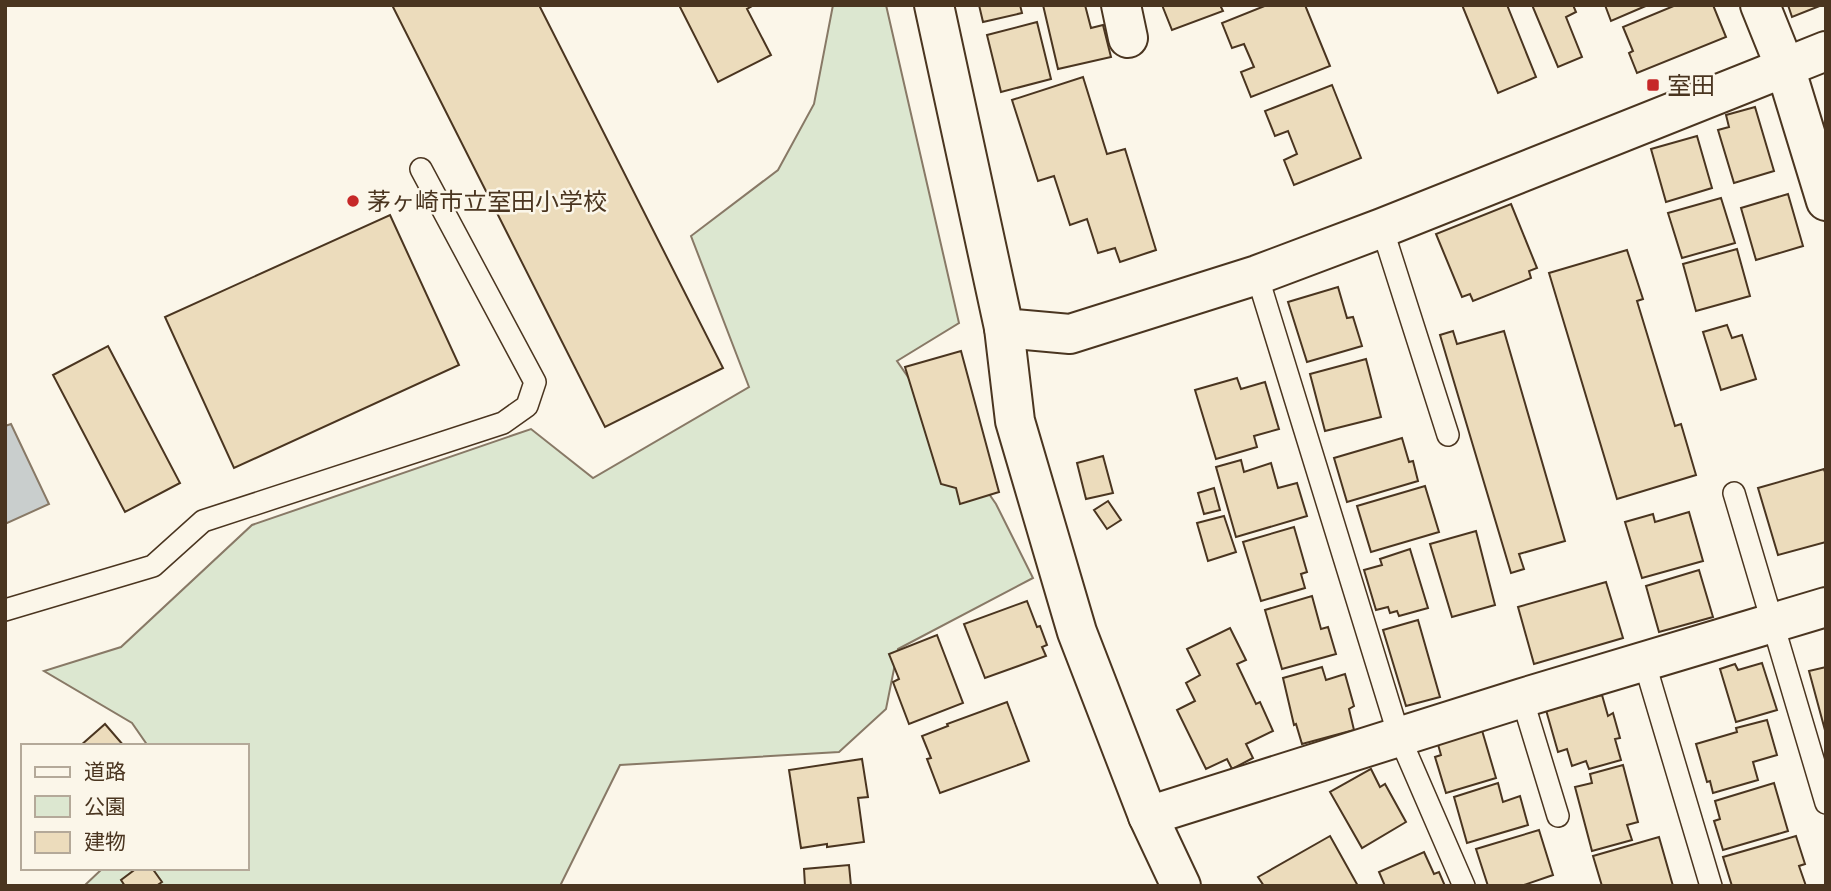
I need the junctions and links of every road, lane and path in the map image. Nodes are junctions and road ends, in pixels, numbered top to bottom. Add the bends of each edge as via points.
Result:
1 (934, 5) edge
2 (1760, 5) edge
3 (1826, 51) edge
4 (1785, 67) junction
5 (421, 169) dead end
6 (1826, 201) edge
7 (1382, 228) junction
8 (1257, 275) junction
9 (1004, 328) junction
10 (1448, 435) dead end
11 (1734, 493) dead end
12 (1826, 607) edge
13 (5, 610) edge
14 (1773, 623) junction
15 (1644, 661) junction
16 (1522, 698) junction
17 (1399, 737) junction
18 (1826, 803) edge
19 (1148, 816) junction
20 (1558, 816) dead end
21 (1181, 886) edge
22 (1464, 886) edge
23 (1711, 886) edge

1 - 9 street
2 - 4 street
3 - 4 street
4 - 6 street
4 - 7 street
5 - 13 lane via 535,382 527,406 503,422 203,521 153,566
7 - 8 street
7 - 10 lane
8 - 9 street via 1070,334
8 - 17 lane
9 - 19 street via 1022,448 1077,632
11 - 14 lane
12 - 14 street
14 - 15 street
14 - 18 lane
15 - 16 street
15 - 23 lane
16 - 17 street
16 - 20 lane
17 - 19 street
17 - 22 lane
19 - 21 street

